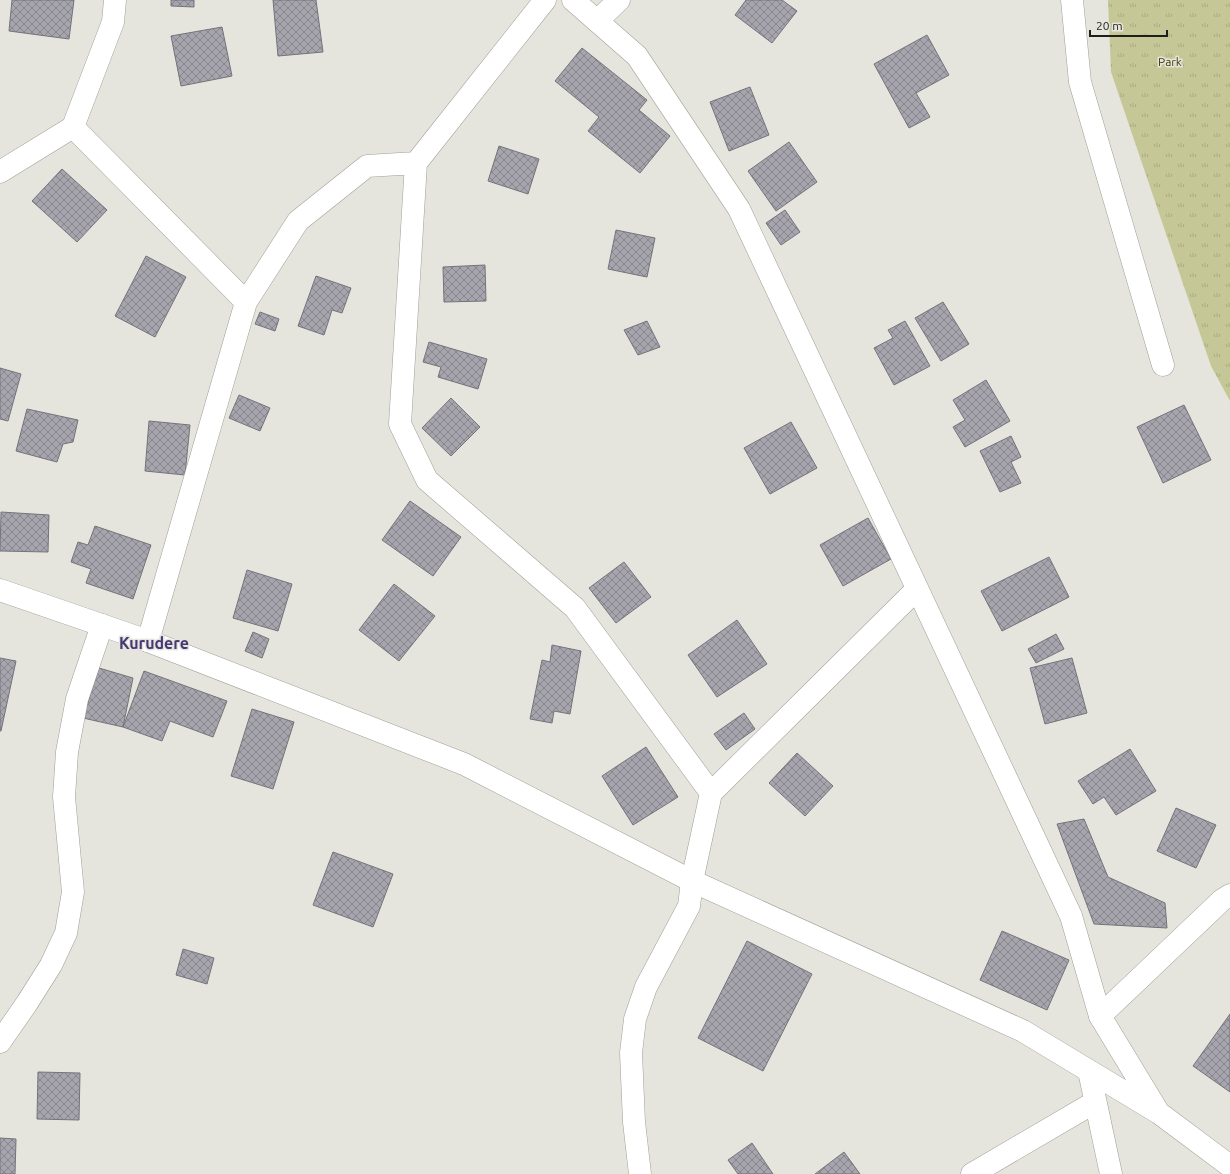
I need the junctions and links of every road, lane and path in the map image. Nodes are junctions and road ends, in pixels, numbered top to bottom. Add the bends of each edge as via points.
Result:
1 (115, 0) edge
2 (545, 0) edge
3 (573, 0) edge
4 (619, 0) edge
5 (1072, 0) edge
6 (597, 21) junction
7 (73, 127) junction
8 (416, 163) junction
9 (0, 172) edge
10 (246, 302) junction
11 (1162, 365) dead end
12 (0, 590) edge
13 (918, 590) junction
14 (102, 625) junction
15 (148, 641) junction
16 (711, 793) junction
17 (692, 881) junction
18 (1230, 895) edge
19 (1100, 1016) junction
20 (0, 1042) edge
21 (1089, 1071) junction
22 (1096, 1102) junction
23 (1159, 1113) junction
24 (1230, 1166) edge
25 (640, 1174) edge
26 (972, 1174) edge
27 (1110, 1174) edge

1 - 7 street via 113,22
2 - 8 street
3 - 6 street
4 - 6 street
5 - 11 street via 1080,82
6 - 13 street via 636,56 739,209
7 - 9 street
7 - 10 street
8 - 10 street via 367,166 298,221
8 - 16 street via 400,424 427,480 575,608
10 - 15 street
12 - 14 street
13 - 16 street
13 - 19 street via 1071,916
14 - 15 street
14 - 20 street via 77,699 67,752 64,796 72,892 66,933 51,965
15 - 17 street via 464,764
16 - 17 street
17 - 21 street via 1023,1031
17 - 25 street via 689,906 646,987 636,1018 631,1053 634,1122
18 - 19 street
19 - 23 street
21 - 22 street
21 - 23 street
22 - 26 street
22 - 27 street
23 - 24 street

